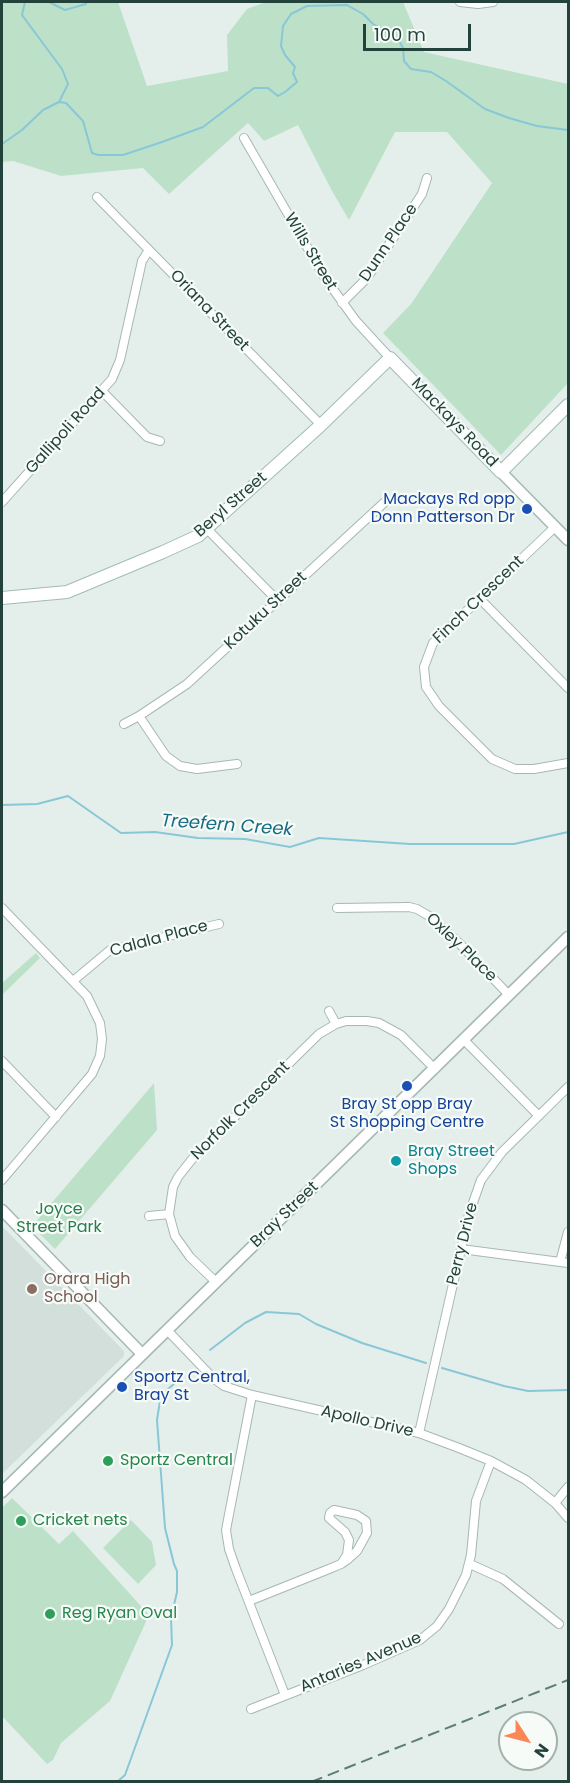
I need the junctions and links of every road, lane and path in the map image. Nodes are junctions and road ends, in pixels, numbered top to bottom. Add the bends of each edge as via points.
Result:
1 (460, 2) edge
2 (493, 2) edge
3 (244, 138) dead end
4 (427, 178) dead end
5 (97, 197) dead end
6 (149, 249) junction
7 (342, 303) junction
8 (390, 358) junction
9 (102, 391) junction
10 (568, 405) edge
11 (321, 425) junction
12 (160, 441) dead end
13 (501, 472) junction
14 (387, 500) dead end
15 (2, 502) edge
16 (555, 527) junction
17 (207, 529) junction
18 (568, 540) edge
19 (2, 598) edge
20 (479, 598) junction
21 (277, 600) junction
22 (568, 688) edge
23 (140, 716) junction
24 (124, 724) dead end
25 (568, 763) edge
26 (237, 764) dead end
27 (2, 908) edge
28 (338, 908) dead end
29 (219, 924) dead end
30 (568, 937) edge
31 (73, 981) junction
32 (509, 995) junction
33 (328, 1011) dead end
34 (336, 1024) junction
35 (464, 1040) junction
36 (2, 1061) edge
37 (435, 1069) junction
38 (568, 1087) edge
39 (539, 1116) junction
40 (56, 1117) junction
41 (2, 1179) edge
42 (2, 1210) edge
43 (169, 1214) junction
44 (149, 1216) dead end
45 (568, 1232) edge
46 (461, 1249) junction
47 (564, 1263) edge
48 (216, 1282) junction
49 (166, 1330) junction
50 (142, 1354) junction
51 (252, 1395) junction
52 (418, 1433) junction
53 (491, 1461) junction
54 (568, 1487) edge
55 (2, 1492) edge
56 (555, 1503) junction
57 (568, 1518) edge
58 (341, 1563) junction
59 (470, 1564) junction
60 (249, 1601) junction
61 (559, 1624) dead end
62 (285, 1695) junction
63 (251, 1709) dead end

1 - 2 street
3 - 7 street, Wills Street via 312,259
4 - 7 street, Dunn Place via 422,194 367,278
5 - 6 street, Oriana Street
6 - 9 street, Gallipoli Road via 142,261 120,360
6 - 11 street, Oriana Street
7 - 8 street, Wills Street
8 - 11 main road, Beryl Street
8 - 13 main road, Mackays Road
9 - 12 street via 147,437
9 - 15 street, Gallipoli Road
10 - 13 main road
11 - 17 main road, Beryl Street
13 - 16 street, Mackays Road
14 - 21 street, Kotuku Street
16 - 18 street, Mackays Road
16 - 20 street, Finch Crescent
17 - 19 main road, Beryl Street via 171,549 68,592
17 - 21 street
20 - 22 street
20 - 25 street, Finch Crescent via 433,643 424,667 426,687 439,706 492,759 515,769
21 - 23 street, Kotuku Street via 187,684
23 - 24 street, Kotuku Street
23 - 26 street via 166,756 180,766 196,769
27 - 31 street
28 - 32 street, Oxley Place via 409,907 429,915
29 - 31 street, Calala Place via 110,950
30 - 32 street, Bray Street
31 - 40 street via 95,1009 100,1023 100,1056 92,1074
32 - 35 street, Bray Street
33 - 34 street
34 - 37 street via 367,1021 391,1028
34 - 43 street, Norfolk Crescent via 319,1035 185,1167 173,1187
35 - 37 street, Bray Street
35 - 39 street
36 - 40 street
37 - 48 street, Bray Street
38 - 39 street, Perry Drive
39 - 46 street, Perry Drive via 502,1152 481,1180
40 - 41 street
42 - 50 street
43 - 44 street
43 - 48 street via 182,1248
45 - 47 street
46 - 47 street
46 - 52 street, Perry Drive
48 - 49 street, Bray Street
49 - 50 street, Bray Street
49 - 51 street, Apollo Drive via 218,1382
50 - 55 street, Bray Street
51 - 52 street, Apollo Drive
51 - 60 street, Antaries Avenue via 226,1530 229,1549
52 - 53 street, Apollo Drive
53 - 56 street, Apollo Drive via 526,1480
53 - 59 street, Antaries Avenue via 476,1501
54 - 56 street
56 - 57 street, Apollo Drive
58 - 58 street via 347,1555 349,1540 329,1518 334,1509 361,1516 367,1524 361,1545
58 - 60 street
59 - 61 street via 503,1579
59 - 62 street, Antaries Avenue via 449,1609 430,1634
60 - 62 street, Antaries Avenue
62 - 63 street, Antaries Avenue

